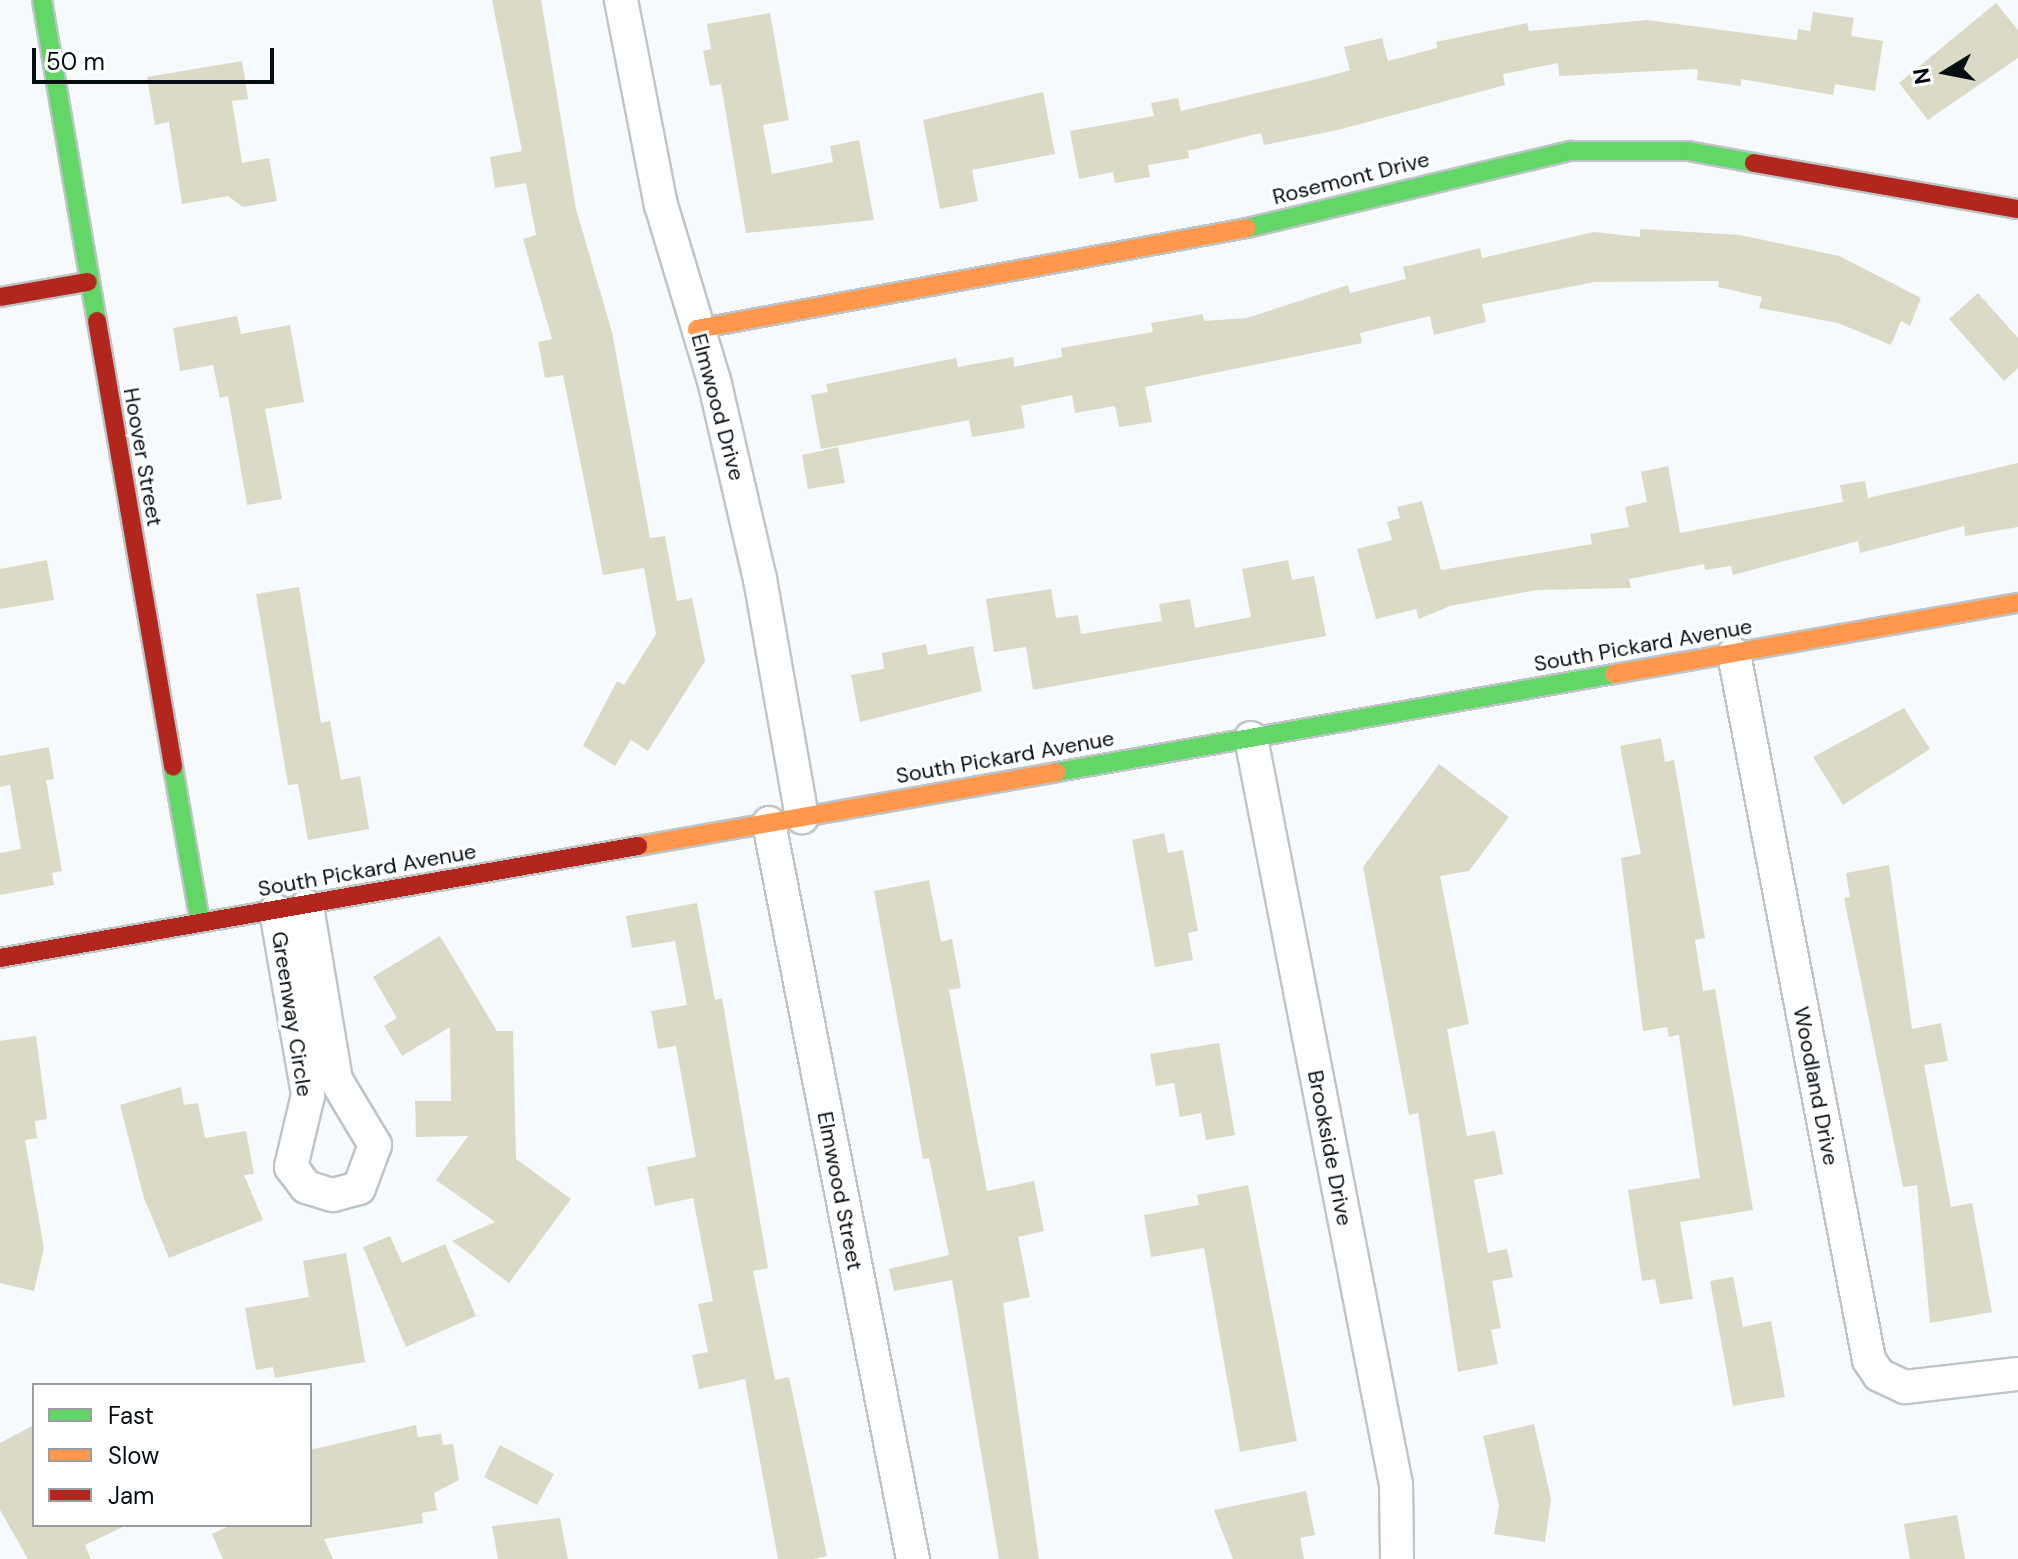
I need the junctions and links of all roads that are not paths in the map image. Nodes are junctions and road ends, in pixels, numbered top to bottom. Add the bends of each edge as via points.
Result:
1 (42, 0) edge
2 (621, 0) edge
3 (2018, 209) edge
4 (88, 282) junction
5 (0, 297) edge
6 (697, 329) junction
7 (2018, 603) edge
8 (1734, 654) junction
9 (1251, 738) junction
10 (802, 817) junction
11 (769, 823) junction
12 (291, 908) junction
13 (200, 922) junction
14 (0, 958) edge
15 (2018, 1374) edge
16 (913, 1559) edge
17 (1397, 1559) edge

1 - 4 street, Hoover Street
2 - 6 street, Elmwood Drive via 654,175
3 - 6 street, Rosemont Drive via 1688,151 1571,151 1290,220
4 - 5 street
4 - 13 street, Hoover Street
6 - 10 street, Elmwood Drive via 760,579
7 - 8 street, South Pickard Avenue
8 - 9 street, South Pickard Avenue
8 - 15 street, Woodland Drive via 1869,1360 1879,1375 1905,1387
9 - 10 street, South Pickard Avenue
9 - 17 street, Brookside Drive via 1396,1485
10 - 11 street, South Pickard Avenue
11 - 12 street, South Pickard Avenue
11 - 16 street, Elmwood Street
12 - 12 street, Greenway Circle via 308,1095 291,1167 306,1187 333,1195 359,1188 375,1145 336,1080
12 - 13 street, South Pickard Avenue
13 - 14 street, South Pickard Avenue

